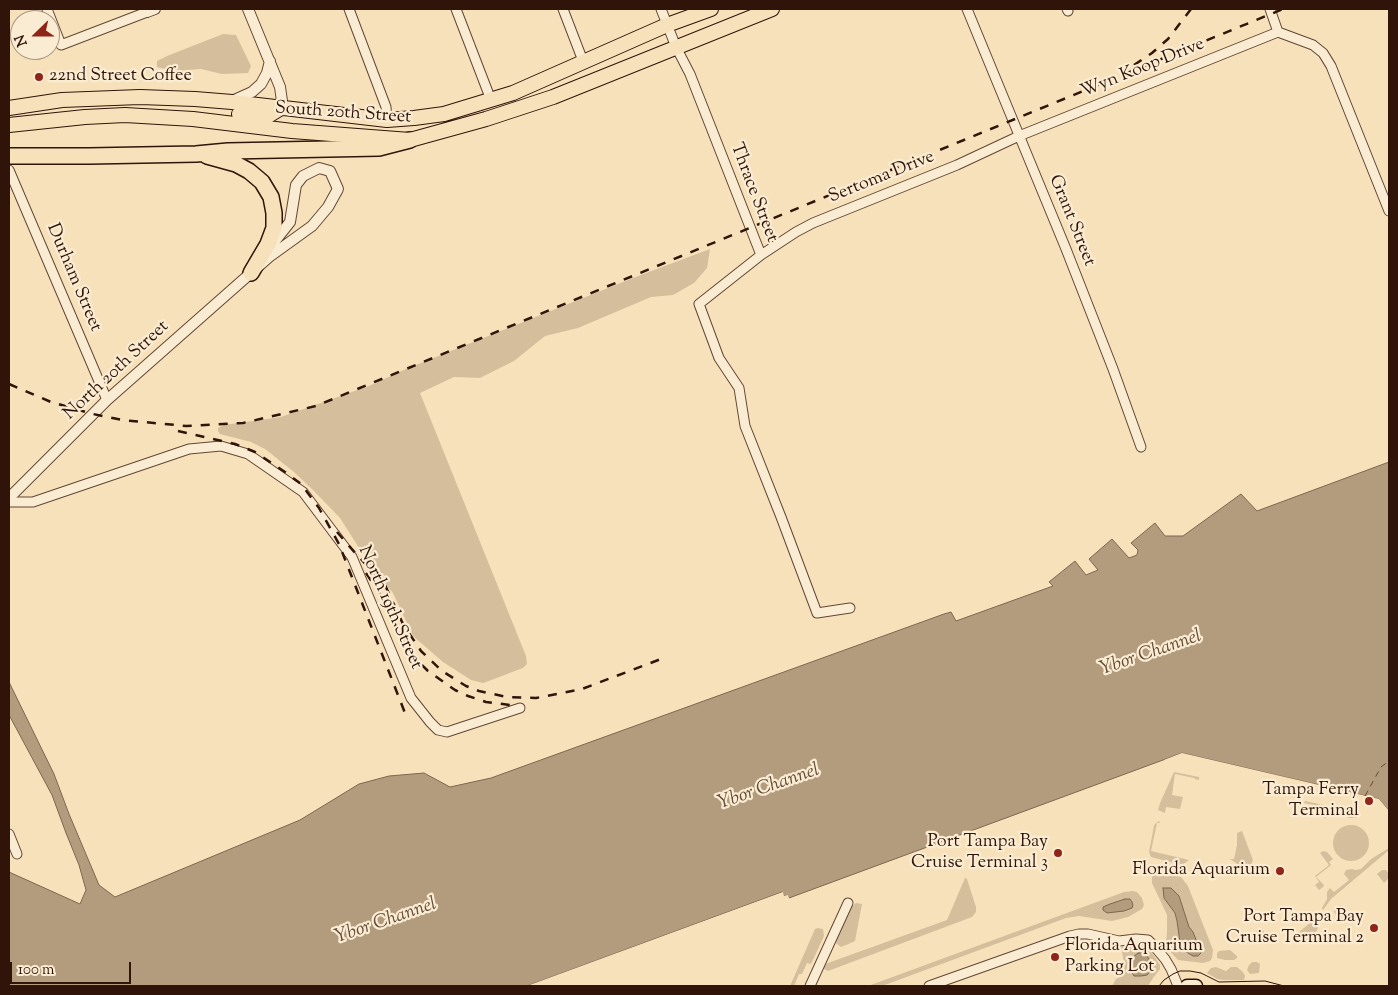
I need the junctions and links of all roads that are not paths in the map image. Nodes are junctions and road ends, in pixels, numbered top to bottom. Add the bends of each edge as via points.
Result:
1 (47, 9) edge
2 (248, 9) edge
3 (349, 9) edge
4 (456, 9) edge
5 (563, 9) edge
6 (662, 9) edge
7 (711, 9) edge
8 (772, 9) edge
9 (967, 9) edge
10 (1270, 9) edge
11 (150, 10) edge
12 (667, 25) junction
13 (1278, 32) junction
14 (676, 47) junction
15 (270, 60) junction
16 (583, 61) junction
17 (568, 90) junction
18 (513, 93) junction
19 (491, 100) junction
20 (232, 102) junction
21 (9, 108) edge
22 (281, 108) junction
23 (132, 115) junction
24 (387, 120) junction
25 (9, 125) edge
26 (1019, 136) junction
27 (410, 140) junction
28 (196, 154) junction
29 (15, 156) edge
30 (9, 170) edge
31 (1389, 211) edge
32 (761, 255) junction
33 (251, 273) junction
34 (106, 400) junction
35 (1141, 447) dead end
36 (9, 498) edge
37 (9, 502) edge
38 (850, 608) dead end
39 (520, 708) dead end
40 (9, 834) edge
41 (17, 854) dead end
42 (848, 903) dead end
43 (810, 986) edge
44 (929, 986) edge
45 (1178, 986) edge
46 (1187, 986) edge
47 (1196, 986) edge

1 - 11 street via 61,44
2 - 15 street
3 - 24 street via 386,106
4 - 19 street
5 - 16 street
6 - 12 street, Thrace Street
7 - 12 main road, South 20th Street
8 - 14 main road, South 20th Street
9 - 26 street, Grant Street
10 - 13 street
12 - 14 street, Thrace Street
12 - 16 main road, South 20th Street
13 - 26 street, Wyn Koop Drive
13 - 31 street via 1313,44 1324,53
14 - 17 main road, South 20th Street
14 - 32 street, Thrace Street
15 - 20 street via 261,84
15 - 22 street via 280,87
16 - 18 main road, South 20th Street
17 - 18 main road via 551,86 526,96
17 - 27 main road, South 20th Street via 486,119
18 - 19 main road, South 20th Street
19 - 24 main road, South 20th Street via 444,114
20 - 21 main road, South 20th Street via 114,98 62,100
20 - 22 main road, South 20th Street
22 - 23 main road via 263,116 155,107
22 - 24 main road, South 20th Street
23 - 25 main road, South 20th Street via 85,116
23 - 27 main road, South 20th Street
26 - 32 street, Sertoma Drive via 957,165 813,223
26 - 35 street, Grant Street via 1114,369
27 - 28 highway via 379,148
28 - 29 highway
28 - 33 highway via 249,171 262,182 271,197 274,228
30 - 34 street, Durham Street
32 - 38 street, Thrace Street via 699,304 718,358 739,388 745,426 817,613
33 - 33 street, North 20th Street via 312,226 328,208 338,189 330,171 319,168 303,176 296,184 290,222
33 - 34 street, North 20th Street
34 - 36 street, North 20th Street
37 - 39 street, North 19th Street via 34,502 189,449 221,446 248,454 303,492 352,557 411,698 438,730 447,732
40 - 41 street
42 - 43 street
44 - 45 street via 1079,934 1119,941 1148,940 1165,959
46 - 47 main road

